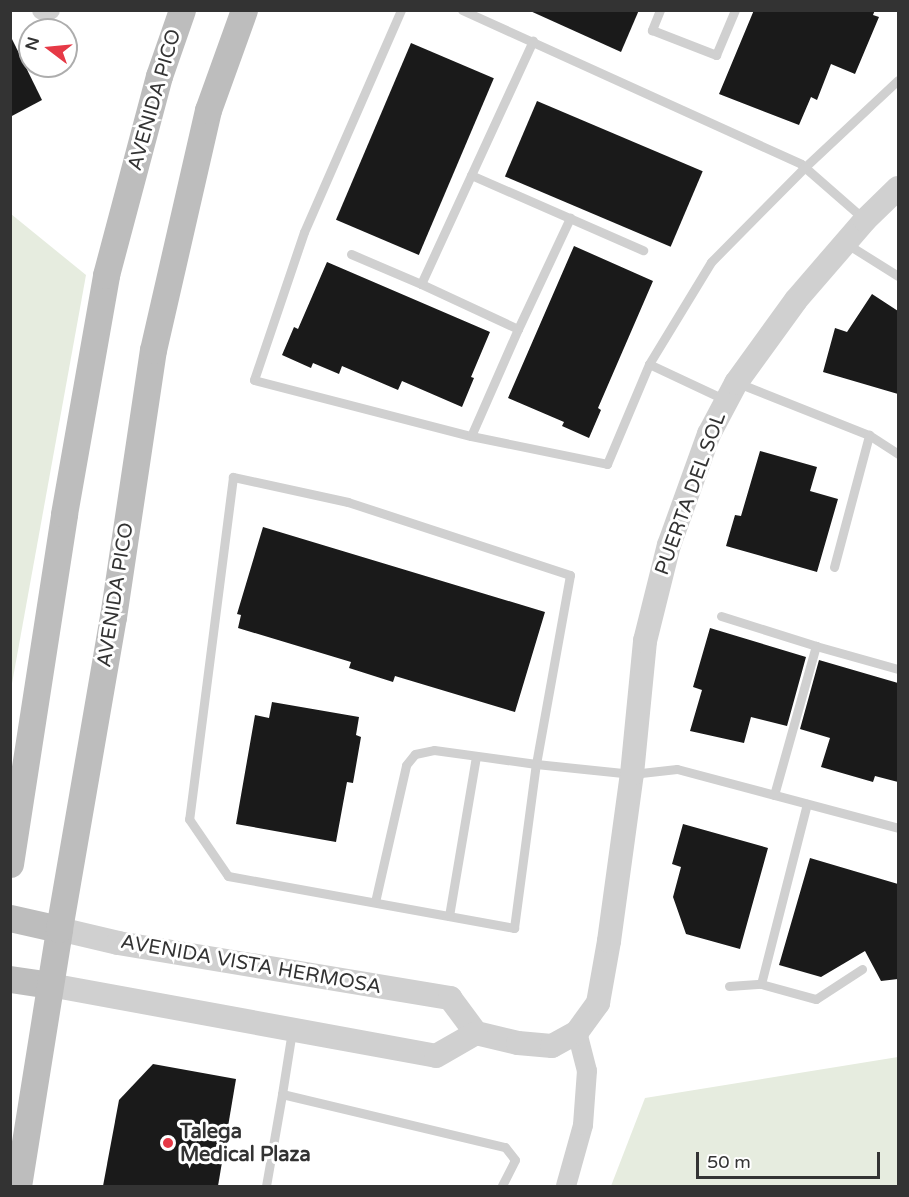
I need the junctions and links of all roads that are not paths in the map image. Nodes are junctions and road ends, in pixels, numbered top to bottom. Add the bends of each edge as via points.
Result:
1 (42, 10) edge
2 (50, 10) edge
3 (182, 10) edge
4 (244, 10) edge
5 (401, 10) edge
6 (462, 10) edge
7 (660, 10) edge
8 (735, 10) edge
9 (533, 41) junction
10 (898, 80) edge
11 (805, 167) junction
12 (471, 175) junction
13 (898, 188) edge
14 (570, 218) junction
15 (865, 220) junction
16 (845, 243) junction
17 (643, 250) dead end
18 (351, 254) dead end
19 (898, 276) edge
20 (421, 285) junction
21 (518, 329) junction
22 (650, 364) junction
23 (731, 391) junction
24 (869, 435) junction
25 (471, 436) junction
26 (898, 454) edge
27 (834, 567) dead end
28 (720, 616) dead end
29 (816, 646) junction
30 (898, 669) edge
31 (477, 756) junction
32 (536, 764) junction
33 (632, 774) junction
34 (774, 795) junction
35 (807, 804) junction
36 (898, 828) edge
37 (10, 864) edge
38 (375, 902) junction
39 (449, 916) junction
40 (10, 918) edge
41 (59, 929) junction
42 (862, 969) dead end
43 (10, 980) edge
44 (761, 984) junction
45 (50, 985) junction
46 (729, 986) dead end
47 (293, 1030) junction
48 (577, 1032) junction
49 (476, 1033) junction
50 (282, 1094) junction
51 (18, 1186) edge
52 (266, 1186) edge
53 (502, 1186) edge
54 (566, 1186) edge

1 - 2 street
3 - 37 main road, AVENIDA PICO via 159,76 106,275 64,514
4 - 41 main road, AVENIDA PICO via 208,110 153,350 113,617
5 - 25 lane via 304,232 254,380
6 - 9 lane
7 - 8 lane via 652,30 716,55
9 - 11 lane
9 - 12 lane
10 - 11 lane
11 - 15 lane
11 - 22 lane via 711,262
12 - 14 lane
12 - 20 lane
13 - 15 street, PUERTA DEL SOL
14 - 17 lane
14 - 21 lane
15 - 16 street, PUERTA DEL SOL
16 - 19 lane
16 - 23 street, PUERTA DEL SOL via 796,300
18 - 20 lane
20 - 21 lane
21 - 25 lane
22 - 23 lane
22 - 25 lane via 607,464
23 - 24 lane
23 - 33 street, PUERTA DEL SOL via 709,434 669,545 645,641
24 - 26 lane
24 - 27 lane
28 - 29 lane
29 - 30 lane
29 - 34 lane
31 - 32 lane
31 - 38 lane via 434,750 415,754 406,765
31 - 39 lane
32 - 33 lane
32 - 38 lane via 570,575 348,502 233,477 189,819 228,876
32 - 39 lane via 514,928
33 - 34 lane via 676,769
33 - 48 street, PUERTA DEL SOL via 598,1002
34 - 35 lane
35 - 36 lane
35 - 44 lane
38 - 39 lane
40 - 41 main road, AVENIDA VISTA HERMOSA
41 - 45 main road, AVENIDA PICO
41 - 49 street, AVENIDA VISTA HERMOSA via 129,945 450,998
42 - 44 lane via 816,999
43 - 45 main road
44 - 46 lane
45 - 47 street
45 - 51 main road, AVENIDA PICO
47 - 49 street via 436,1056
47 - 50 lane
48 - 49 street via 552,1046
48 - 54 street via 587,1071 583,1125
50 - 52 lane
50 - 53 lane via 505,1147 515,1160

